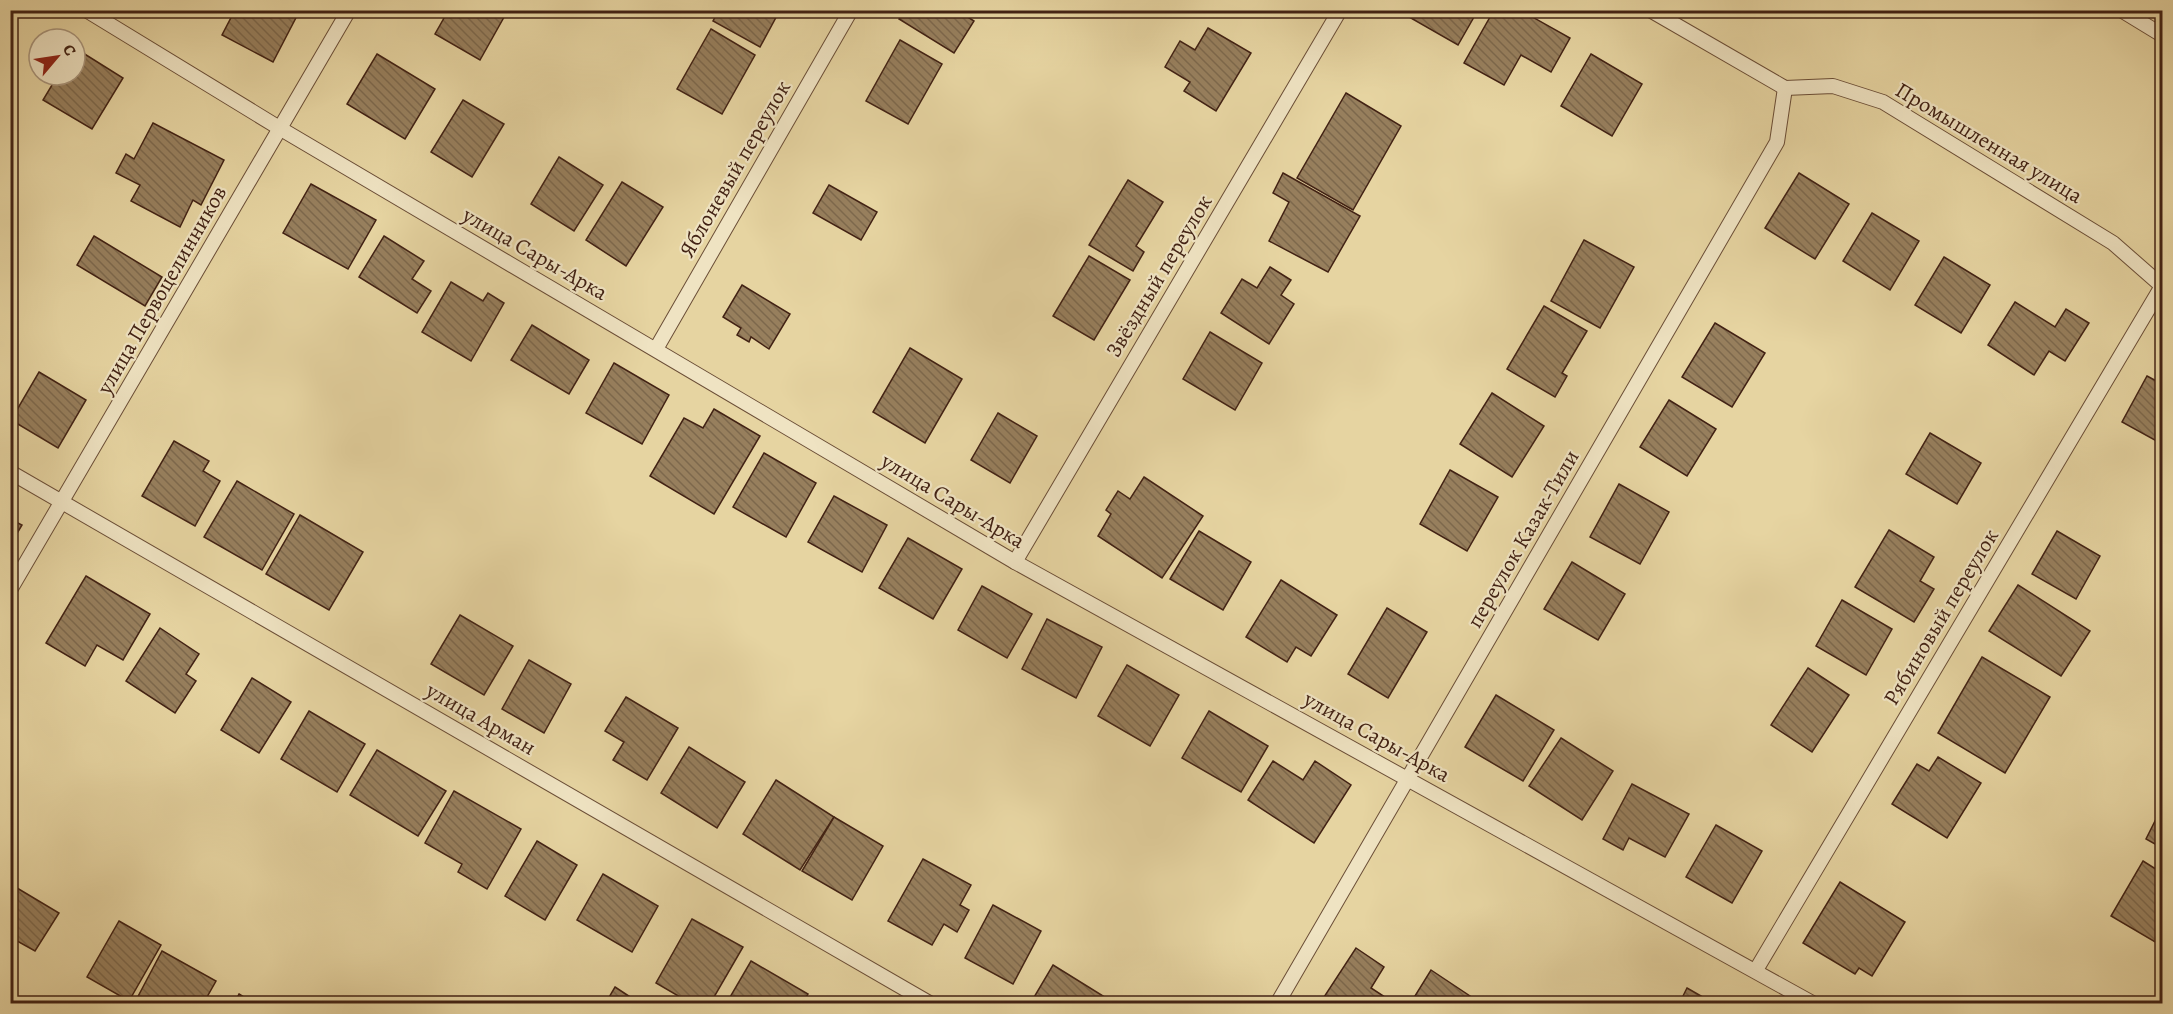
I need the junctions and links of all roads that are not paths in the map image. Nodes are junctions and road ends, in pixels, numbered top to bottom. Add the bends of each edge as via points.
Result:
1 (86, 10) edge
2 (349, 10) edge
3 (851, 10) edge
4 (1340, 10) edge
5 (1650, 10) edge
6 (2121, 10) edge
7 (2163, 35) edge
8 (1785, 88) junction
9 (280, 129) junction
10 (2162, 286) edge
11 (656, 349) junction
12 (10, 472) edge
13 (62, 501) junction
14 (1015, 562) junction
15 (10, 590) edge
16 (1408, 778) junction
17 (1756, 970) junction
18 (931, 1004) edge
19 (1277, 1004) edge
20 (1814, 1004) edge

1 - 9 lane, улица Сары-Арка
2 - 9 lane, улица Первоцелинников
3 - 11 lane, Яблоневый переулок
4 - 14 lane, Звёздный переулок
5 - 8 lane
6 - 7 lane
8 - 10 lane, Промышленная улица via 1833,86 1883,102 2113,243
8 - 16 lane, переулок Казак-Тили via 1777,142
9 - 11 lane, улица Сары-Арка
9 - 13 lane, улица Первоцелинников
10 - 17 lane, Рябиновый переулок
11 - 14 lane, улица Сары-Арка
12 - 13 lane, улица Арман
13 - 15 lane, улица Первоцелинников
13 - 18 lane, улица Арман
14 - 16 lane, улица Сары-Арка
16 - 17 lane, улица Сары-Арка
16 - 19 lane, переулок Казак-Тили
17 - 20 lane, улица Сары-Арка

